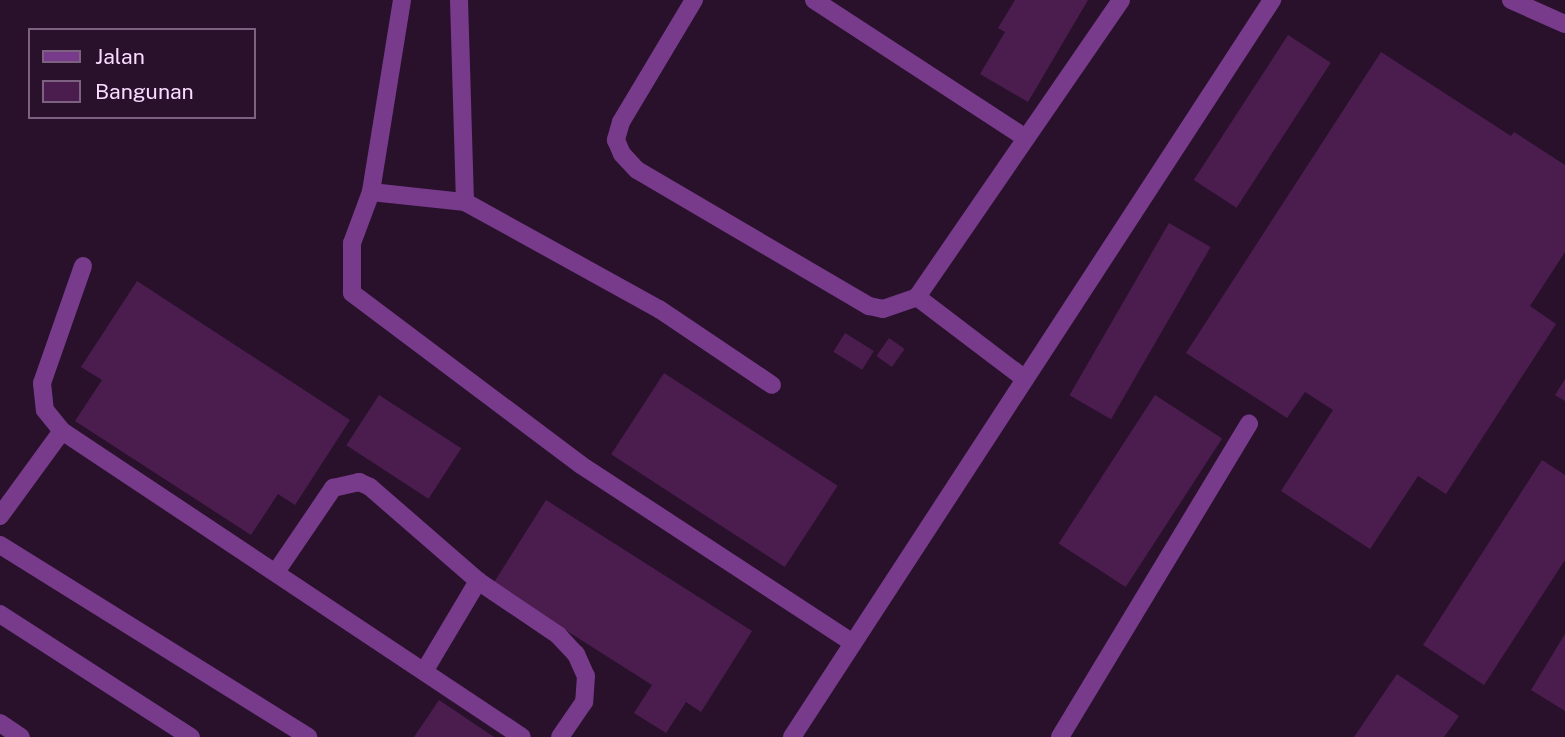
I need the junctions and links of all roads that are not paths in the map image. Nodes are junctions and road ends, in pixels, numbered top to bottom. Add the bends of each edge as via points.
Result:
1 (402, 0) edge
2 (459, 0) edge
3 (694, 0) edge
4 (814, 0) edge
5 (1121, 0) edge
6 (1272, 0) edge
7 (1511, 0) edge
8 (1565, 24) edge
9 (1026, 138) junction
10 (370, 192) junction
11 (465, 202) junction
12 (83, 267) dead end
13 (917, 298) junction
14 (1025, 379) junction
15 (772, 385) dead end
16 (1249, 424) dead end
17 (62, 431) junction
18 (0, 516) edge
19 (0, 545) edge
20 (276, 572) junction
21 (478, 581) junction
22 (0, 614) edge
23 (853, 643) junction
24 (425, 670) junction
25 (0, 723) edge
26 (21, 737) edge
27 (191, 737) edge
28 (308, 737) edge
29 (522, 737) edge
30 (560, 737) edge
31 (792, 737) edge
32 (1060, 737) edge

1 - 10 lane
2 - 11 lane
3 - 13 lane via 621,122 616,139 622,154 637,170 869,306 883,309
4 - 9 lane
5 - 9 lane
6 - 14 lane
7 - 8 lane
9 - 13 lane
10 - 11 lane
10 - 23 lane via 352,243 352,293 581,465
11 - 15 lane via 659,309
12 - 17 lane via 42,383 45,410
13 - 14 lane
14 - 23 lane
16 - 32 lane
17 - 18 lane
17 - 20 lane
19 - 28 lane
20 - 21 lane via 333,488 359,482
20 - 24 lane
21 - 24 lane
21 - 30 lane via 558,635 576,654 586,676 584,702
22 - 27 lane
23 - 31 lane
24 - 29 lane
25 - 26 lane

